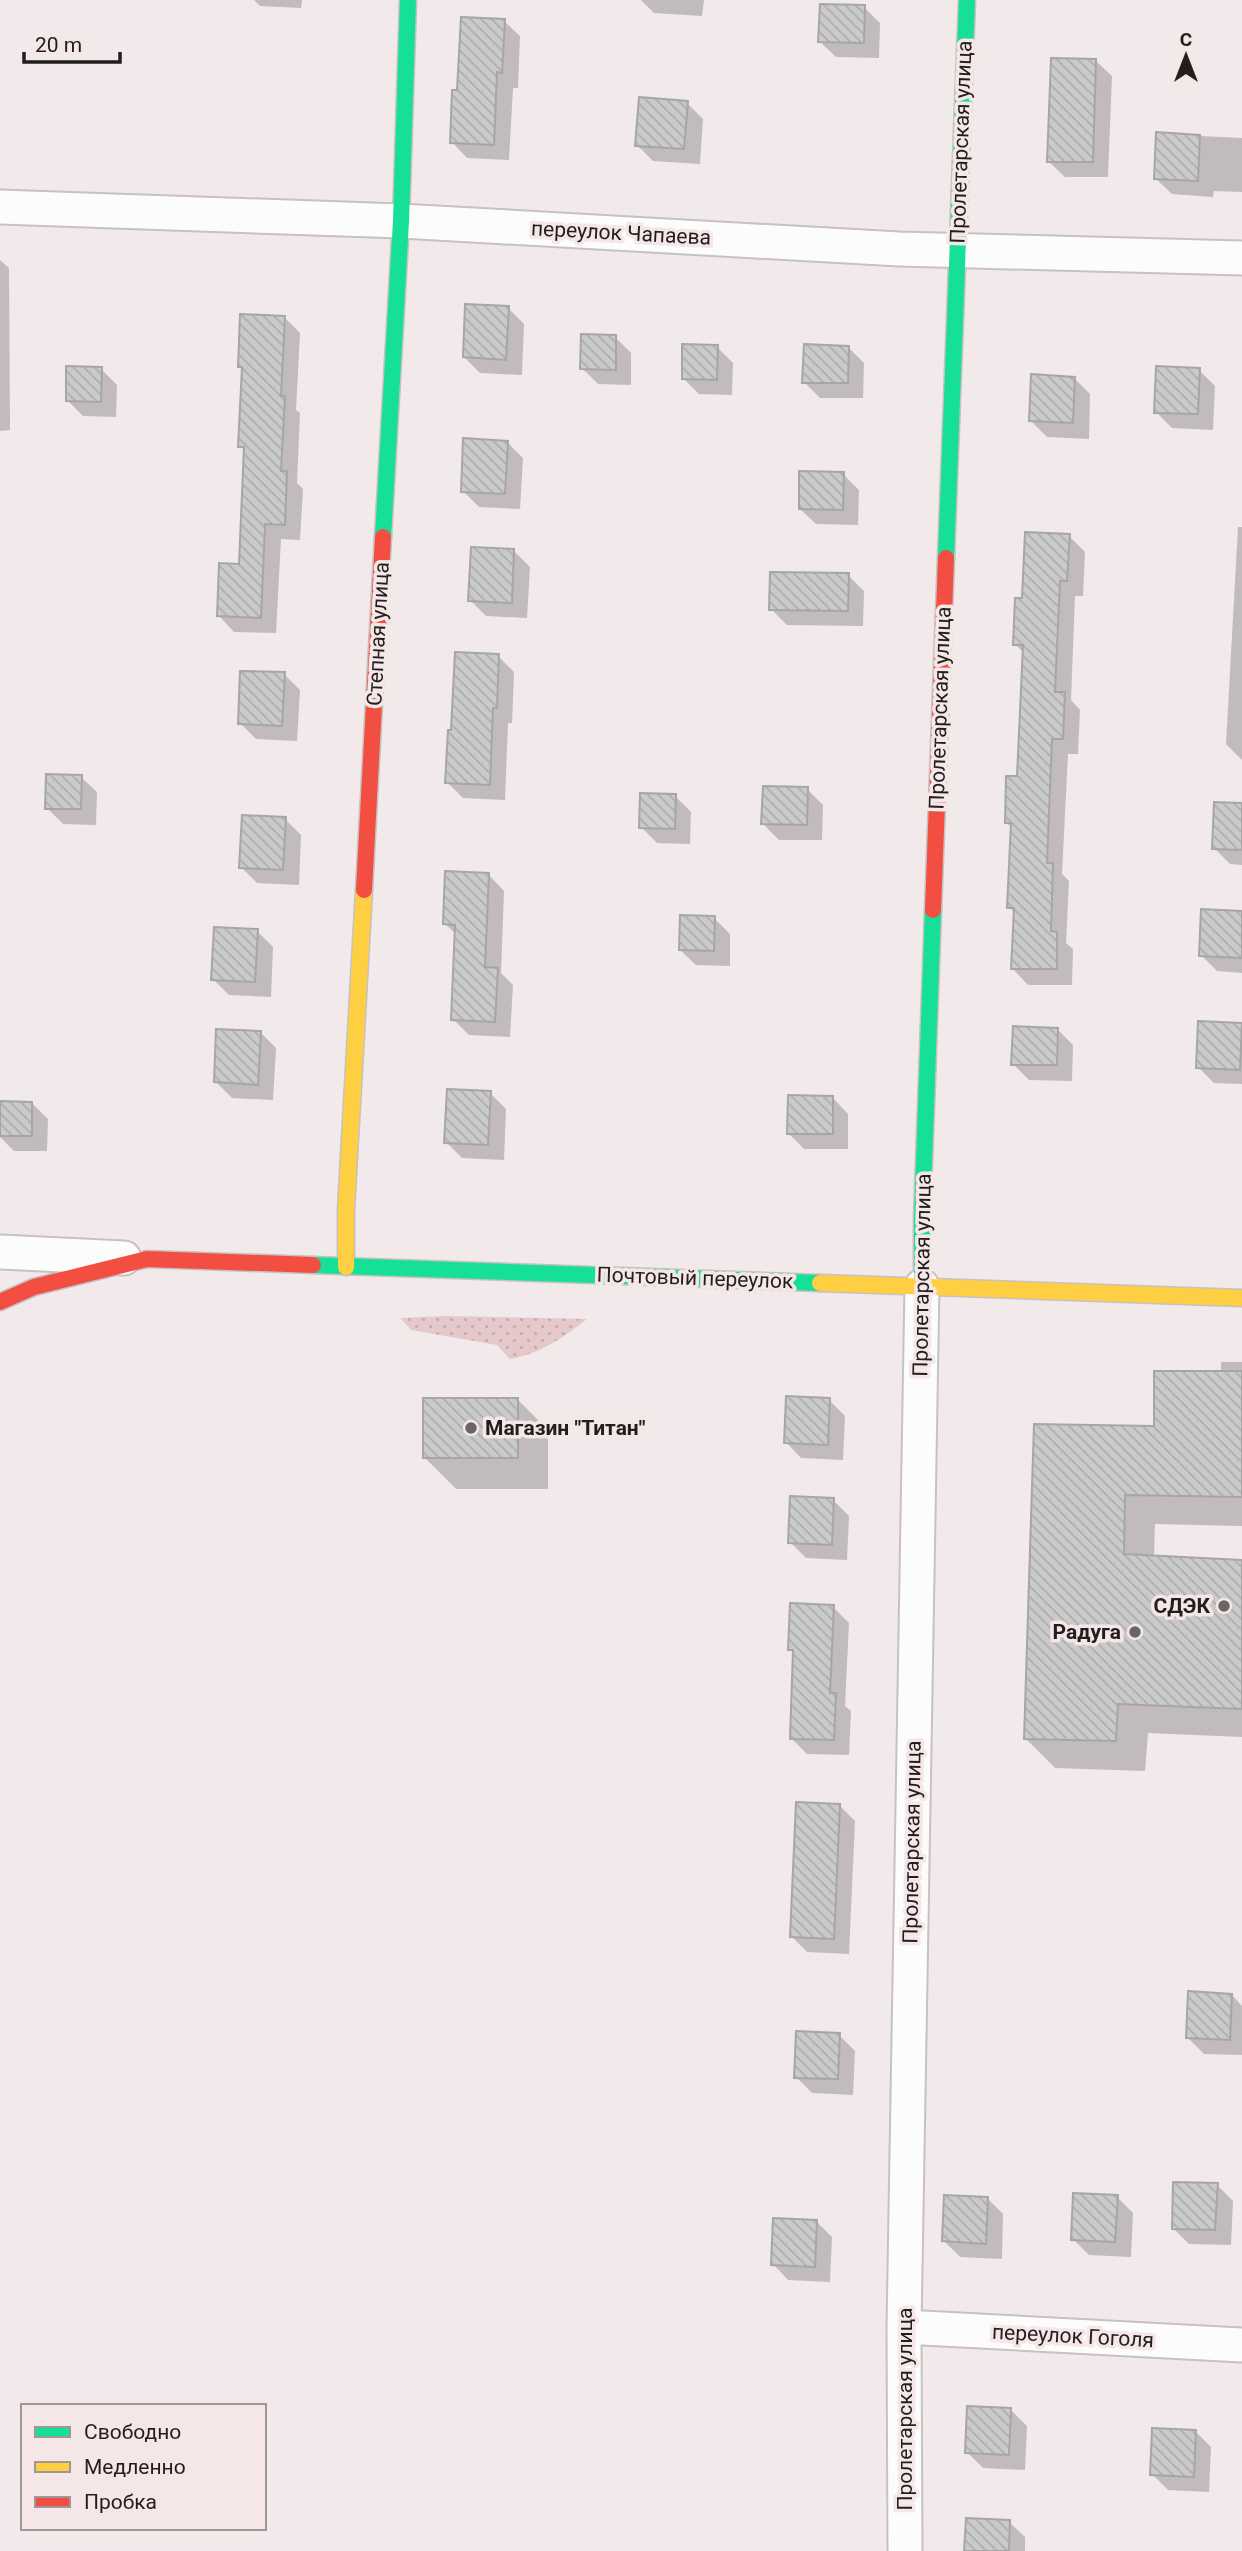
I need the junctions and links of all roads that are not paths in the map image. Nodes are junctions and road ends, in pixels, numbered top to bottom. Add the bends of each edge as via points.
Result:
1 (408, 0) edge
2 (967, 0) edge
3 (0, 207) edge
4 (401, 221) junction
5 (956, 249) junction
6 (1242, 258) edge
7 (0, 1252) edge
8 (147, 1259) junction
9 (346, 1268) junction
10 (922, 1286) junction
11 (1242, 1298) edge
12 (0, 1302) edge
13 (904, 2327) junction
14 (1242, 2345) edge
15 (905, 2551) edge

1 - 4 main road, Степная улица
2 - 5 main road, Пролетарская улица
3 - 4 street, переулок Чапаева
4 - 5 street, переулок Чапаева
4 - 9 main road, Степная улица via 346,1196
5 - 6 street, переулок Чапаева
5 - 10 main road, Пролетарская улица
7 - 8 street
8 - 9 main road, Почтовый переулок
8 - 12 main road, Почтовый переулок via 34,1287
9 - 10 main road, Почтовый переулок
10 - 11 main road, Почтовый переулок
10 - 13 street, Пролетарская улица
13 - 14 street, переулок Гоголя
13 - 15 street, Пролетарская улица

